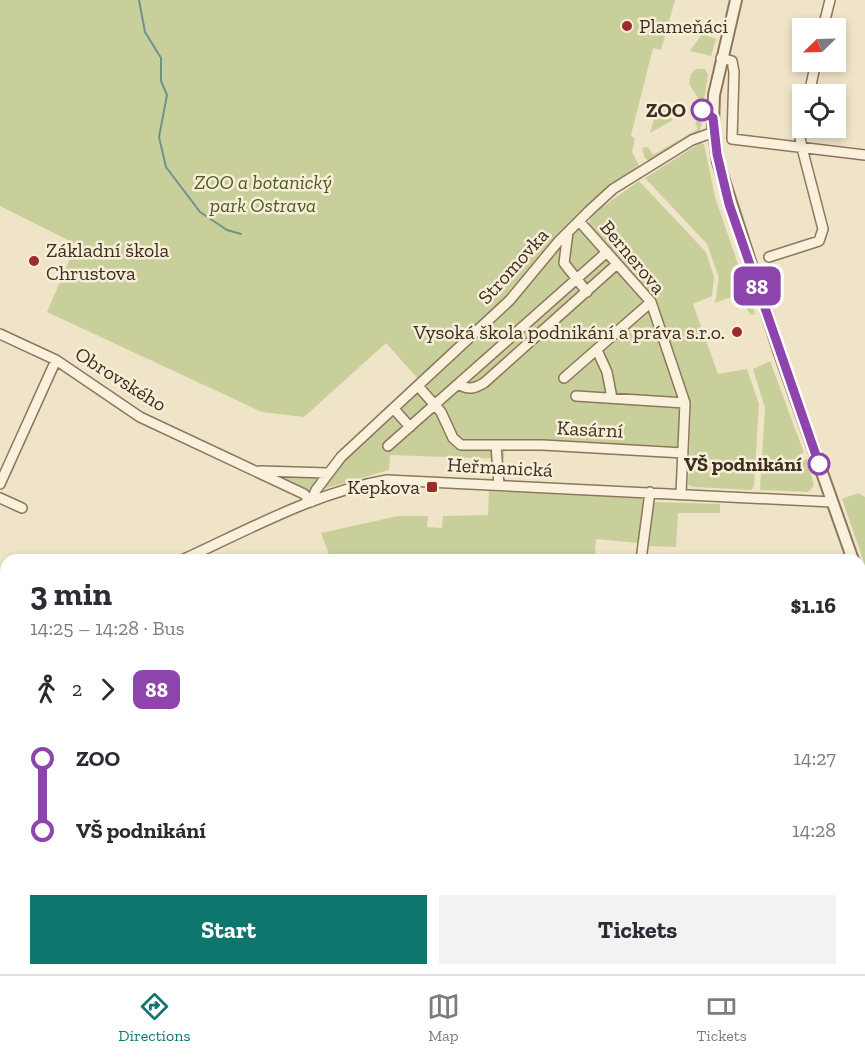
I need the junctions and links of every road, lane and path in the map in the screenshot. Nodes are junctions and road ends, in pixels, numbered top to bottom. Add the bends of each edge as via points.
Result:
1 (736, 0) edge
2 (830, 0) edge
3 (826, 18) edge
4 (721, 58) junction
5 (714, 132) junction
6 (800, 138) edge
7 (802, 148) junction
8 (865, 155) edge
9 (579, 221) junction
10 (568, 232) junction
11 (607, 252) junction
12 (769, 257) dead end
13 (618, 264) junction
14 (575, 280) junction
15 (587, 292) junction
16 (651, 302) junction
17 (0, 334) edge
18 (597, 350) junction
19 (56, 360) junction
20 (564, 378) dead end
21 (459, 384) junction
22 (418, 386) junction
23 (576, 396) dead end
24 (612, 398) junction
25 (685, 403) junction
26 (435, 404) junction
27 (394, 409) junction
28 (410, 427) junction
29 (496, 445) junction
30 (388, 446) dead end
31 (683, 453) junction
32 (255, 471) junction
33 (327, 473) junction
34 (0, 484) edge
35 (498, 485) junction
36 (650, 492) junction
37 (681, 494) junction
38 (0, 498) edge
39 (311, 502) junction
40 (832, 502) junction
41 (22, 508) dead end
42 (195, 554) edge
43 (642, 554) edge
44 (851, 554) edge

1 - 4 street
2 - 3 street
4 - 5 street via 714,95
4 - 7 street via 732,61 734,72 732,139
5 - 9 street, Stromovka via 692,140 612,189
5 - 40 street via 729,204
6 - 7 street
7 - 8 street
7 - 12 street via 823,229 819,241
9 - 10 street, Stromovka
9 - 11 street, Bernerova
10 - 14 street via 564,263
10 - 22 street, Stromovka via 510,300
11 - 13 street, Bernerova
11 - 14 street
13 - 15 street
13 - 16 street, Bernerova
14 - 15 street
14 - 21 street
15 - 21 street via 484,383 476,388
16 - 18 street
16 - 25 street, Bernerova
17 - 19 street, Obrovského
18 - 20 street
18 - 24 street, Kasární
19 - 32 street, Obrovského via 140,417
19 - 34 street
21 - 26 street
22 - 26 street
22 - 27 street, Stromovka
23 - 24 street, Kasární
24 - 25 street, Kasární
25 - 31 street, Bernerova
26 - 28 street
26 - 29 street via 457,444
27 - 28 street
27 - 33 street, Stromovka
28 - 30 street
29 - 31 street, Kasární
29 - 35 street
31 - 37 street, Bernerova
32 - 33 street, Obrovského
32 - 39 street, Obrovského via 304,494
33 - 39 street, Stromovka
35 - 36 street, Heřmanická
35 - 39 street, Heřmanická via 387,480 356,485
36 - 37 street, Heřmanická
36 - 43 street
37 - 40 street, Heřmanická
38 - 41 street
39 - 42 street, Heřmanická
40 - 44 street

